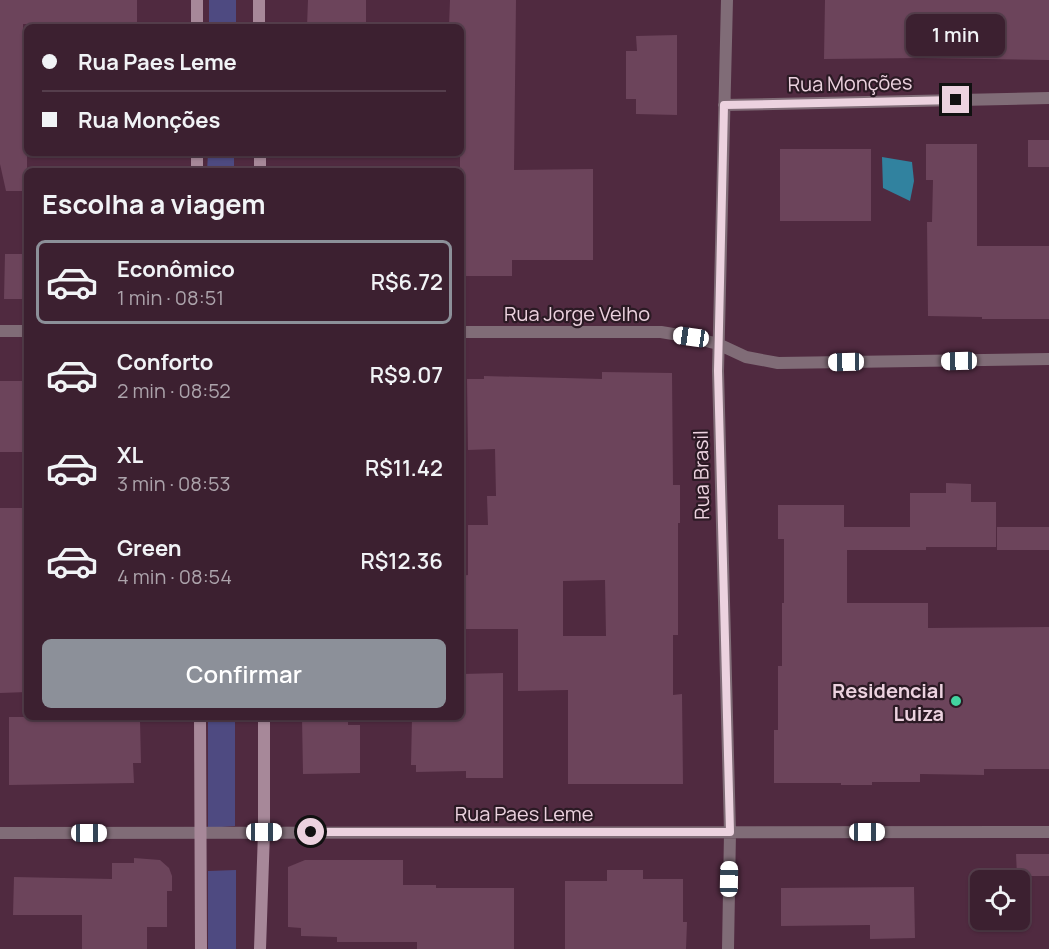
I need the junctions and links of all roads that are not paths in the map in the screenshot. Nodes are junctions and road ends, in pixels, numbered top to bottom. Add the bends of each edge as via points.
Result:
1 (196, 0) edge
2 (259, 0) edge
3 (727, 0) edge
4 (197, 24) edge
5 (259, 24) edge
6 (1049, 98) edge
7 (724, 105) junction
8 (0, 331) edge
9 (24, 331) edge
10 (464, 332) edge
11 (718, 344) junction
12 (1049, 359) edge
13 (200, 720) edge
14 (264, 720) edge
15 (264, 832) junction
16 (730, 832) junction
17 (1049, 832) edge
18 (0, 833) edge
19 (201, 833) junction
20 (201, 949) edge
21 (260, 949) edge
22 (728, 949) edge

1 - 4 main road
2 - 5 main road
3 - 7 street, Rua Brasil
6 - 7 street, Rua Monções
7 - 11 street, Rua Brasil
8 - 9 street
10 - 11 street, Rua Jorge Velho via 661,332
11 - 12 street, Rua Jorge Velho via 746,357 778,363
11 - 16 street, Rua Brasil
13 - 19 main road
14 - 15 main road
15 - 16 street, Rua Paes Leme
15 - 19 street, Rua Paes Leme
15 - 21 main road
16 - 17 street, Rua Paes Leme
16 - 22 street, Rua Brasil
18 - 19 street, Rua Paes Leme
19 - 20 main road

